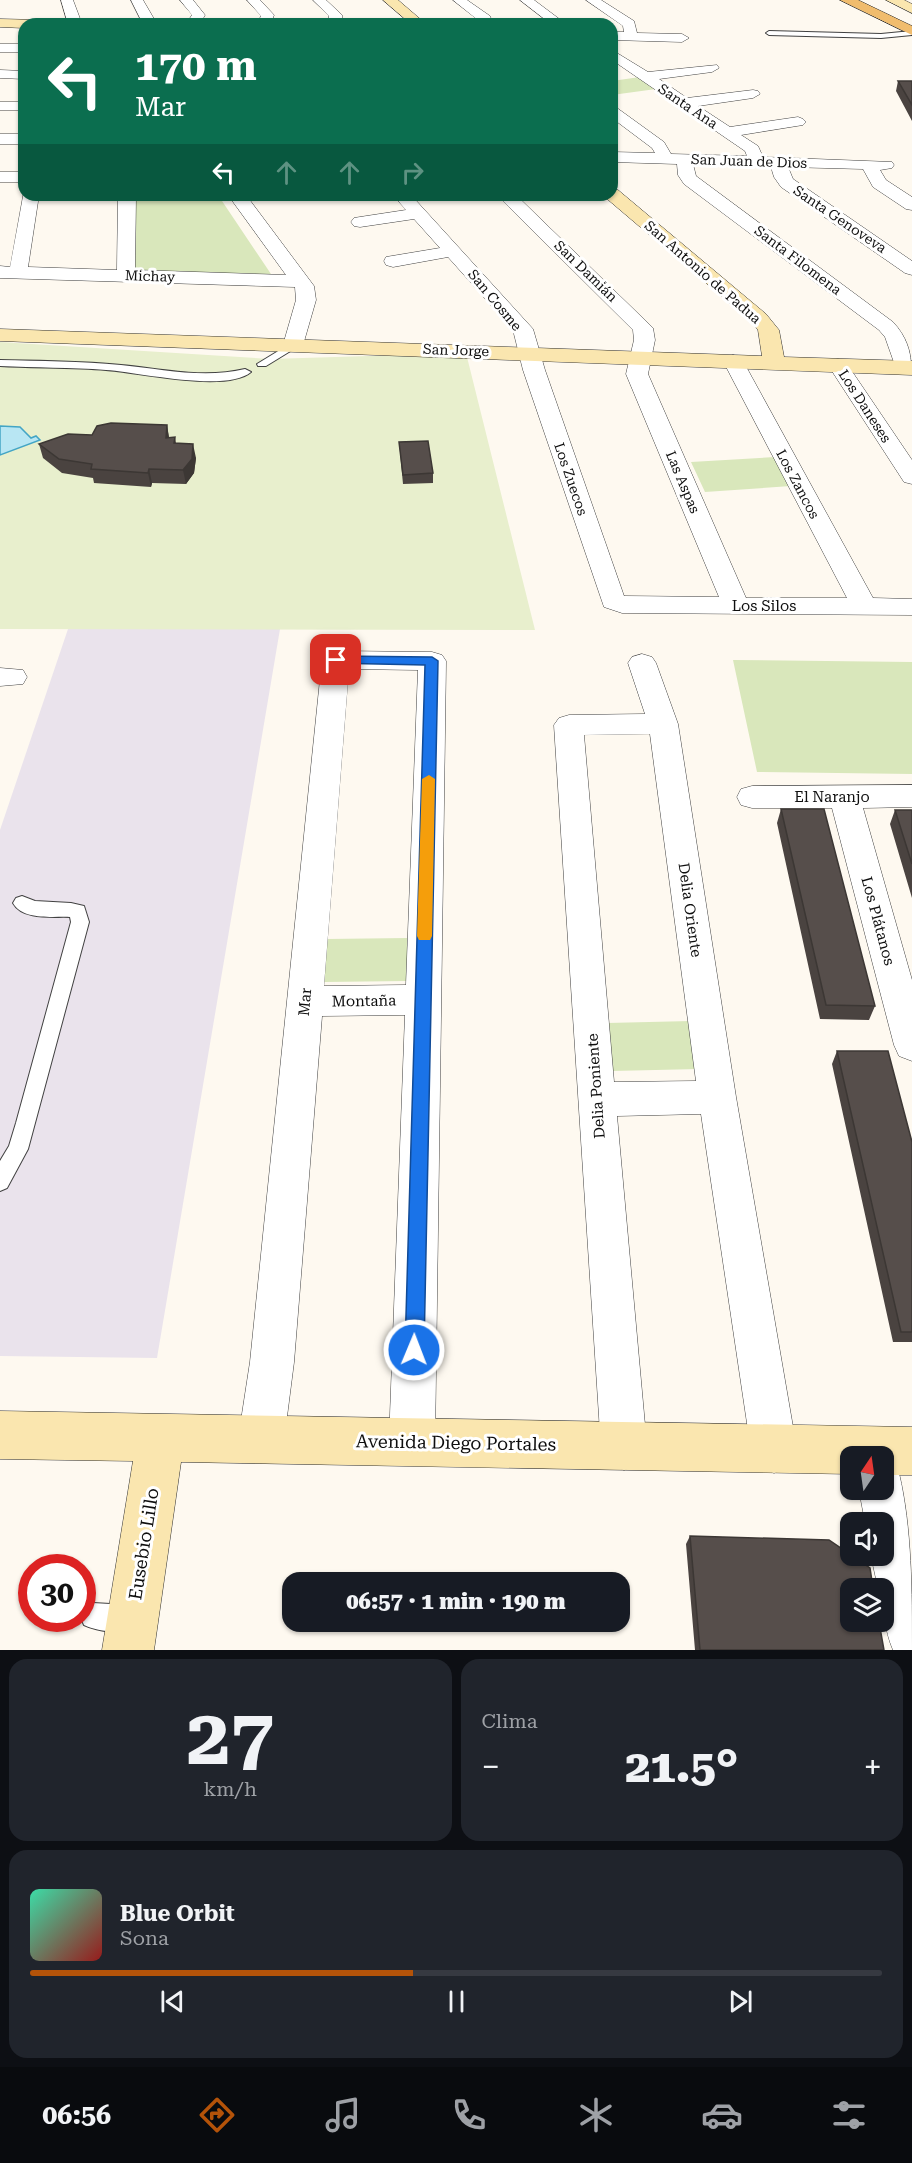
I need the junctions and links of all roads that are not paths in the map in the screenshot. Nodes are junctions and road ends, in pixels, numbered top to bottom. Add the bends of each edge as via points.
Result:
1 (66, 0) edge
2 (137, 0) edge
3 (186, 0) edge
4 (253, 0) edge
5 (319, 0) edge
6 (390, 0) edge
7 (459, 0) edge
8 (526, 0) edge
9 (592, 0) edge
10 (847, 0) edge
11 (872, 0) edge
12 (893, 0) edge
13 (912, 9) edge
14 (73, 18) edge
15 (147, 18) edge
16 (197, 18) edge
17 (267, 18) edge
18 (336, 18) edge
19 (412, 18) edge
20 (484, 18) edge
21 (551, 18) edge
22 (912, 20) edge
23 (0, 23) edge
24 (18, 23) edge
25 (912, 32) edge
26 (769, 33) dead end
27 (618, 36) edge
28 (631, 36) junction
29 (682, 38) dead end
30 (0, 48) edge
31 (18, 48) edge
32 (618, 58) edge
33 (712, 68) dead end
34 (0, 74) edge
35 (18, 75) edge
36 (645, 76) junction
37 (753, 94) dead end
38 (684, 104) junction
39 (0, 105) edge
40 (18, 106) edge
41 (618, 115) edge
42 (798, 122) dead end
43 (727, 132) junction
44 (0, 139) edge
45 (18, 139) edge
46 (618, 157) edge
47 (674, 159) junction
48 (758, 162) junction
49 (778, 162) junction
50 (0, 177) edge
51 (18, 177) edge
52 (618, 200) edge
53 (28, 201) edge
54 (127, 201) edge
55 (241, 201) edge
56 (407, 201) edge
57 (512, 201) edge
58 (912, 205) edge
59 (418, 213) junction
60 (360, 222) dead end
61 (453, 251) junction
62 (393, 261) dead end
63 (912, 269) edge
64 (9, 272) edge
65 (126, 276) junction
66 (301, 281) junction
67 (0, 335) edge
68 (293, 345) junction
69 (529, 353) junction
70 (641, 357) junction
71 (733, 361) junction
72 (774, 362) junction
73 (0, 363) edge
74 (262, 364) dead end
75 (838, 365) junction
76 (908, 367) edge
77 (245, 372) dead end
78 (912, 477) edge
79 (615, 603) joint
80 (736, 606) junction
81 (864, 606) junction
82 (912, 607) edge
83 (642, 663) dead end
84 (663, 724) junction
85 (912, 796) edge
86 (752, 797) dead end
87 (845, 797) junction
88 (22, 903) dead end
89 (423, 1000) junction
90 (305, 1001) junction
91 (912, 1046) edge
92 (717, 1097) junction
93 (597, 1099) junction
94 (0, 1181) edge
95 (0, 1435) edge
96 (161, 1438) junction
97 (261, 1440) junction
98 (411, 1442) junction
99 (624, 1447) junction
100 (774, 1450) junction
101 (840, 1457) edge
102 (892, 1500) edge
103 (118, 1628) edge
104 (912, 1636) edge

1 - 14 street
2 - 15 street
3 - 16 street via 199,15
4 - 17 street
5 - 18 street
6 - 19 street
7 - 20 street
8 - 21 street
9 - 28 street via 629,24
10 - 25 main road
11 - 22 main road
12 - 13 street
23 - 24 street
25 - 26 lane via 881,36
27 - 28 street
28 - 29 street
30 - 31 street
32 - 36 street, Santa Ana
33 - 36 street
34 - 35 street
36 - 38 street, Santa Ana
37 - 38 street
38 - 43 street, Santa Ana
39 - 40 street
41 - 47 street, Santa Filomena
42 - 43 street
43 - 48 street, Santa Ana via 752,149
44 - 45 street
46 - 47 street, San Juan de Dios
47 - 48 street, San Juan de Dios
47 - 76 street, Santa Filomena via 690,180 886,326 895,336
48 - 49 street, San Juan de Dios
49 - 58 street, San Juan de Dios via 878,165 879,183
49 - 63 street, Santa Genoveva via 787,183
50 - 51 street
52 - 72 street, San Antonio de Padua via 759,318 768,330
53 - 64 street
54 - 65 street
55 - 66 street
56 - 59 street, San Cosme
57 - 70 street, San Damián via 640,323 645,335
59 - 60 street
59 - 61 street, San Cosme
61 - 62 street
61 - 69 street, San Cosme via 523,329
64 - 65 street, Michay
65 - 66 street, Michay
66 - 68 street via 306,300
67 - 68 street, San Jorge
68 - 69 street, San Jorge
68 - 74 lane
69 - 70 street, San Jorge
69 - 79 street, Los Zuecos
70 - 71 street, San Jorge
70 - 80 street, Las Aspas via 637,374
71 - 72 street, San Jorge
71 - 81 street, Los Zancos
72 - 75 street, San Jorge
73 - 77 lane via 118,368 210,379
75 - 76 street, San Jorge
75 - 78 street, Los Daneses
79 - 80 street, Los Silos
80 - 81 street, Los Silos
81 - 82 street, Los Silos
83 - 84 street, Delia Oriente
84 - 92 street, Delia Oriente
84 - 93 street, Delia Poniente via 569,725
85 - 87 street, El Naranjo
86 - 87 street, El Naranjo
87 - 91 street, Los Plátanos
88 - 94 lane via 29,908 78,911 80,922 18,1149
89 - 90 street, Montaña
89 - 90 street, Mar via 432,661 336,660
89 - 98 street
90 - 97 street, Mar via 272,1362
92 - 93 street
92 - 100 street, Delia Oriente
93 - 99 street, Delia Poniente
95 - 96 street, Avenida Diego Portales
96 - 97 street, Avenida Diego Portales
96 - 103 street, Eusebio Lillo
97 - 98 street, Avenida Diego Portales
98 - 99 street, Avenida Diego Portales
99 - 100 street, Avenida Diego Portales
100 - 101 street, Avenida Diego Portales
102 - 104 street

